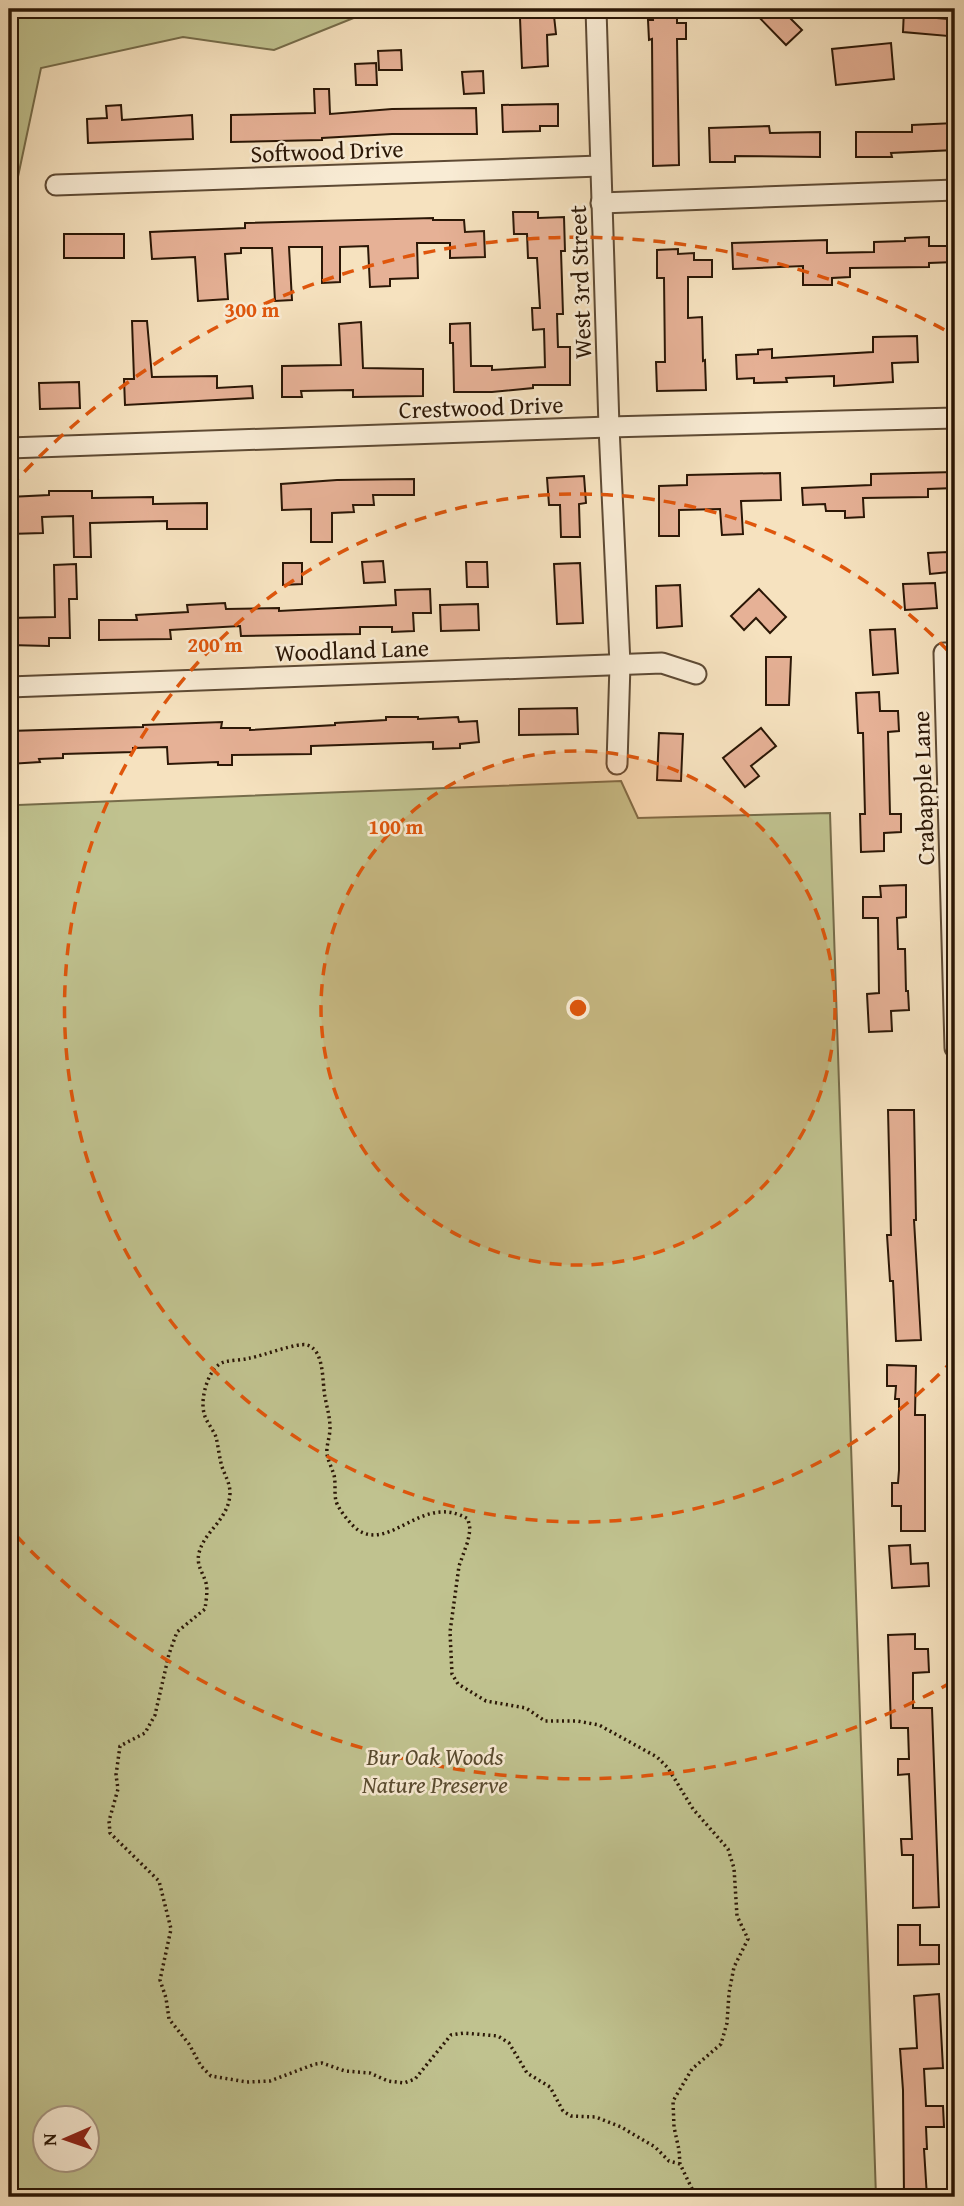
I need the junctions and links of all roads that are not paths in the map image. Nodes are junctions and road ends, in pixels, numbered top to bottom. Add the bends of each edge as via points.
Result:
1 (596, 9) edge
2 (600, 166) junction
3 (56, 185) dead end
4 (955, 190) edge
5 (601, 203) junction
6 (955, 418) edge
7 (609, 427) junction
8 (9, 448) edge
9 (950, 653) edge
10 (620, 664) junction
11 (696, 674) dead end
12 (9, 687) edge
13 (617, 764) dead end
14 (955, 1048) edge

1 - 2 street, West 3rd Street
2 - 3 street, Softwood Drive
2 - 5 street, West 3rd Street
4 - 5 street
5 - 7 street, West 3rd Street
6 - 7 street, Crestwood Drive
7 - 8 street, Crestwood Drive
7 - 10 street, West 3rd Street
9 - 14 street, Crabapple Lane
10 - 11 street, Woodland Lane via 662,663
10 - 12 street, Woodland Lane
10 - 13 street, West 3rd Street

